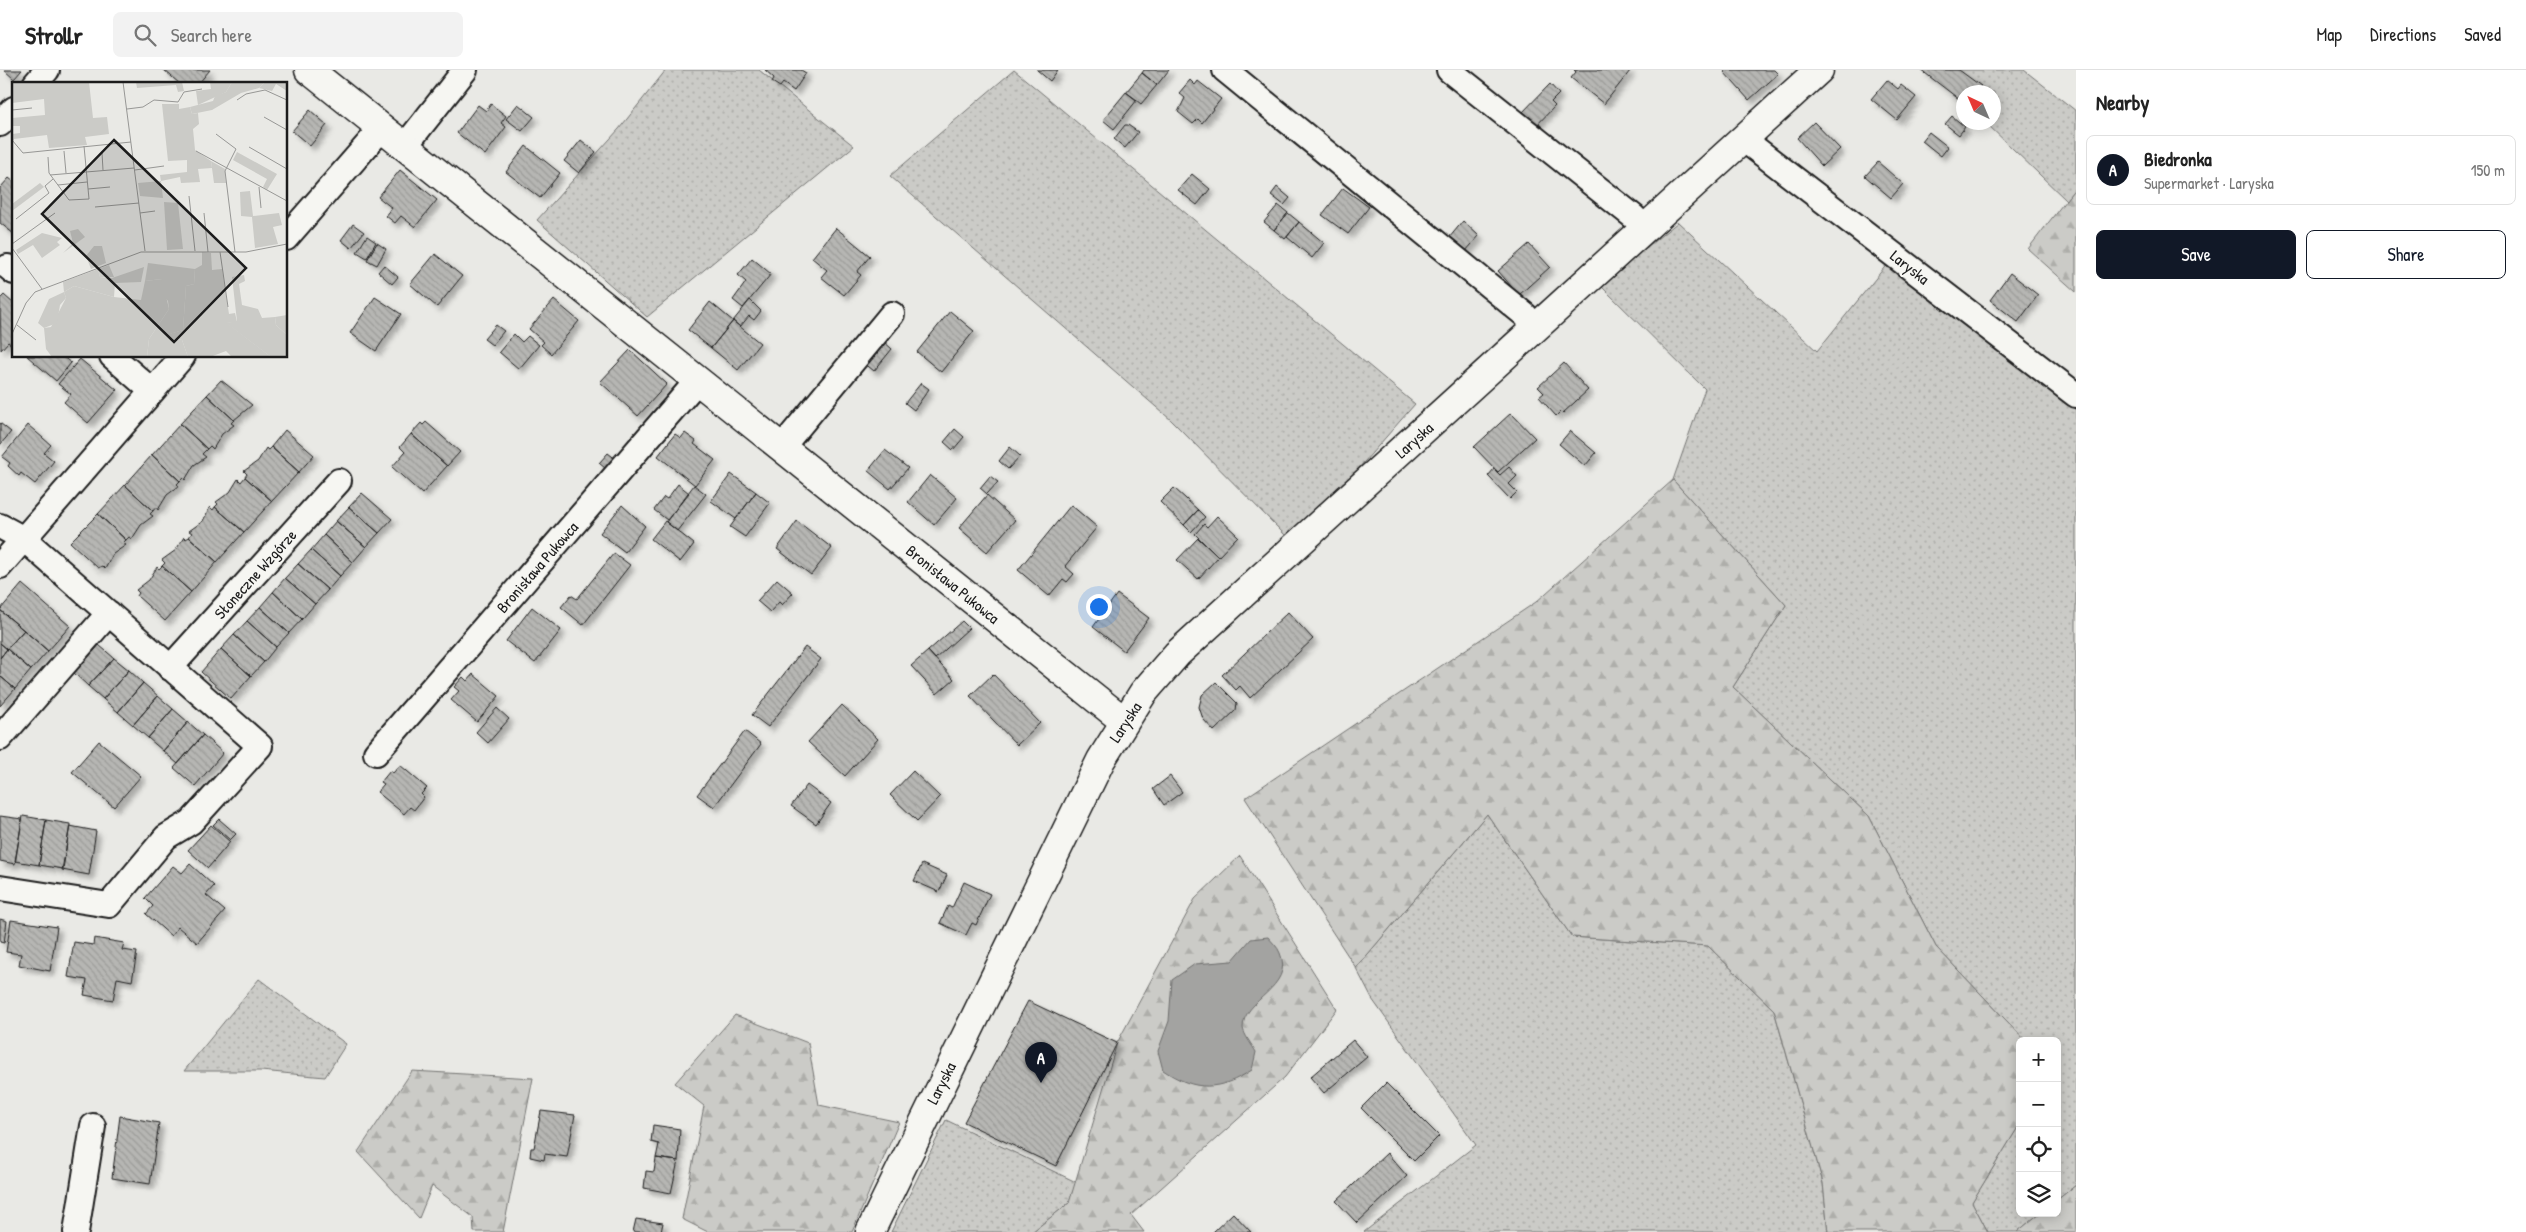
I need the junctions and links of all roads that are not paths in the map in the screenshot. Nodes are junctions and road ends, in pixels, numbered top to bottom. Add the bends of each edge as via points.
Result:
1 (47, 70) edge
2 (310, 70) edge
3 (465, 70) edge
4 (1225, 70) edge
5 (1449, 70) edge
6 (1819, 70) edge
7 (37, 82) edge
8 (12, 110) edge
9 (0, 124) edge
10 (382, 128) junction
11 (1743, 139) junction
12 (405, 146) junction
13 (1646, 229) junction
14 (288, 236) edge
15 (892, 314) dead end
16 (1536, 328) junction
17 (114, 358) edge
18 (181, 358) edge
19 (698, 380) junction
20 (152, 391) junction
21 (2076, 395) edge
22 (782, 447) junction
23 (339, 481) dead end
24 (0, 526) edge
25 (24, 539) junction
26 (0, 566) edge
27 (109, 613) junction
28 (170, 668) junction
29 (1124, 721) junction
30 (0, 738) edge
31 (376, 753) dead end
32 (0, 888) edge
33 (94, 1126) dead end
34 (76, 1232) edge
35 (870, 1232) edge

1 - 7 street
2 - 10 street, Bronisława Pukowca
3 - 12 street
4 - 16 street
5 - 13 street
6 - 11 street, Laryska
8 - 9 street
10 - 12 street, Bronisława Pukowca
10 - 14 street
11 - 13 street, Laryska
11 - 21 street, Laryska
12 - 19 street, Bronisława Pukowca
13 - 16 street, Laryska
15 - 22 street
16 - 29 street, Laryska via 1177,654
17 - 20 street
18 - 20 street
19 - 22 street, Bronisława Pukowca
19 - 31 street, Bronisława Pukowca
20 - 25 street
22 - 29 street, Bronisława Pukowca
23 - 28 street, Słoneczne Wzgórze
24 - 25 street
25 - 26 street
25 - 27 street
27 - 28 street
27 - 30 street
28 - 32 street via 260,746 191,822 166,837 109,905
29 - 35 street, Laryska via 1059,843
33 - 34 street

